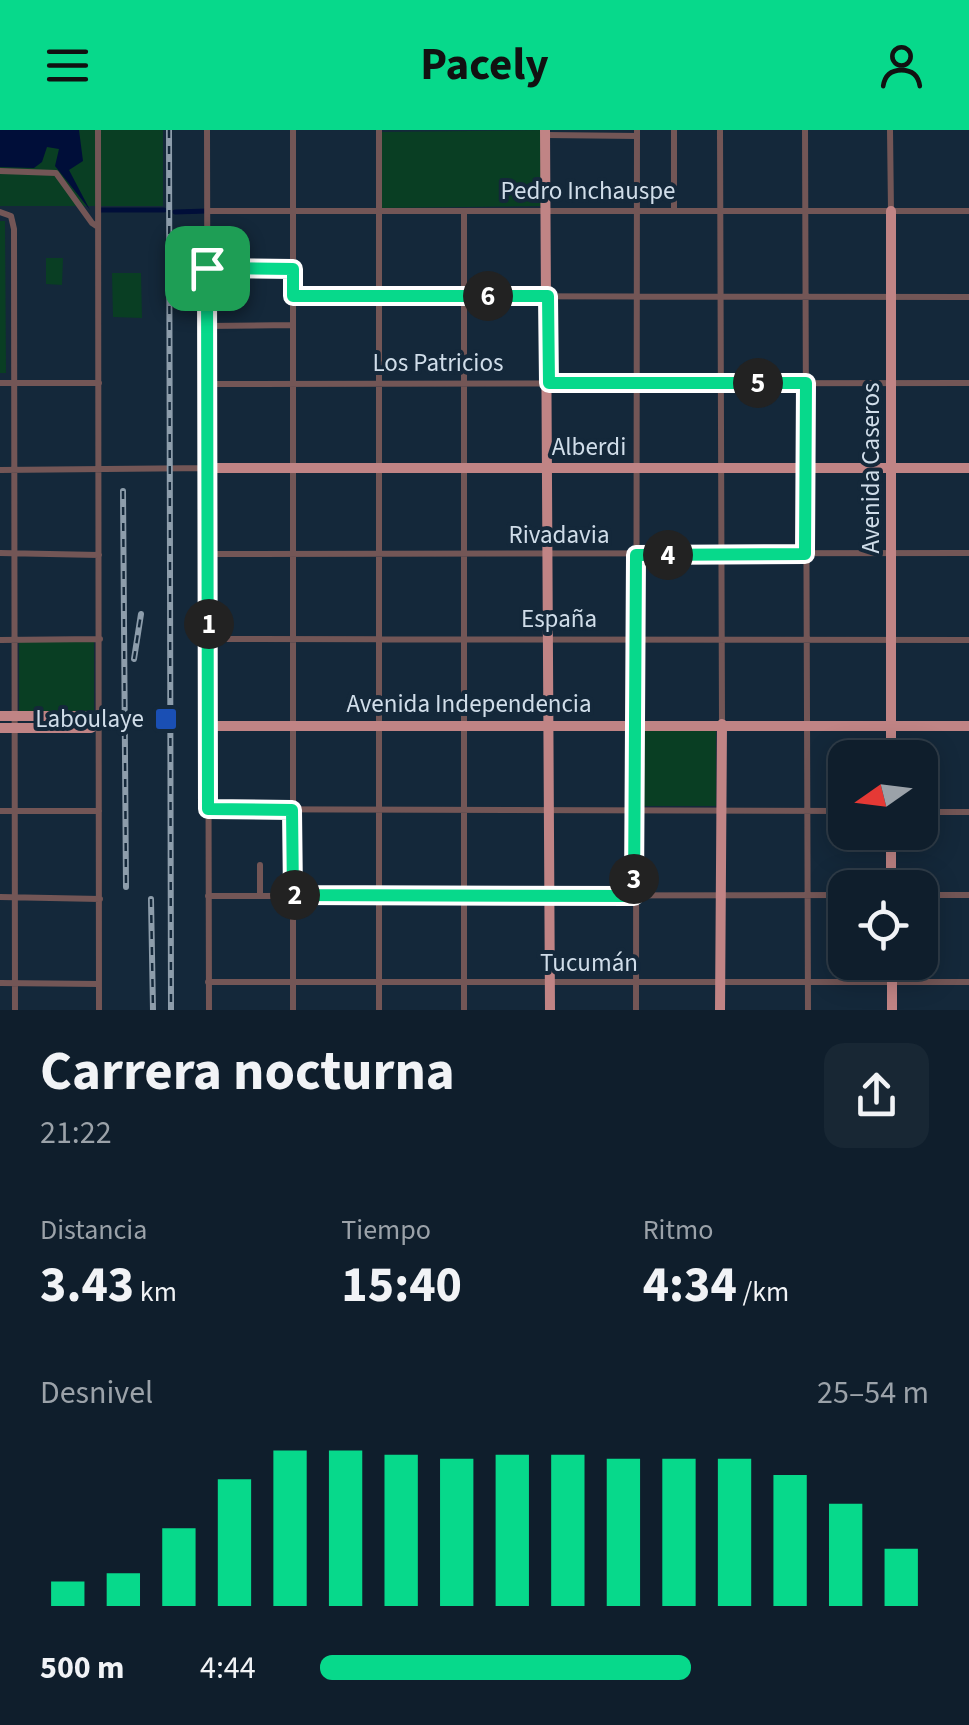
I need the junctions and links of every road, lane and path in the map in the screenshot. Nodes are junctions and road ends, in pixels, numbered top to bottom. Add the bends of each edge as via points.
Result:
1 (98, 130) edge
2 (208, 130) edge
3 (292, 130) edge
4 (378, 130) edge
5 (674, 130) edge
6 (720, 130) edge
7 (805, 130) edge
8 (890, 130) edge
9 (546, 133) edge
10 (637, 133) edge
11 (0, 171) edge
12 (208, 211) junction
13 (292, 211) junction
14 (378, 211) junction
15 (464, 211) junction
16 (546, 211) junction
17 (637, 211) junction
18 (674, 211) junction
19 (720, 211) junction
20 (806, 211) junction
21 (891, 211) junction
22 (969, 211) edge
23 (0, 212) edge
24 (99, 228) junction
25 (207, 268) junction
26 (293, 269) junction
27 (293, 296) junction
28 (379, 296) junction
29 (464, 296) junction
30 (548, 296) junction
31 (636, 296) junction
32 (720, 296) junction
33 (807, 296) junction
34 (891, 296) junction
35 (969, 296) edge
36 (293, 324) junction
37 (206, 326) junction
38 (0, 383) edge
39 (13, 383) junction
40 (99, 383) junction
41 (549, 383) junction
42 (635, 383) junction
43 (720, 383) junction
44 (806, 383) junction
45 (892, 383) junction
46 (969, 383) edge
47 (206, 384) junction
48 (293, 384) junction
49 (378, 384) junction
50 (465, 384) junction
51 (378, 466) junction
52 (466, 466) junction
53 (294, 467) junction
54 (550, 467) junction
55 (636, 467) junction
56 (720, 467) junction
57 (210, 468) junction
58 (806, 468) junction
59 (890, 468) junction
60 (969, 468) edge
61 (99, 469) junction
62 (0, 470) edge
63 (15, 470) junction
64 (16, 553) junction
65 (890, 553) junction
66 (969, 553) edge
67 (0, 554) edge
68 (208, 554) junction
69 (294, 554) junction
70 (805, 554) junction
71 (380, 555) junction
72 (466, 555) junction
73 (549, 555) junction
74 (636, 555) junction
75 (720, 555) junction
76 (100, 556) junction
77 (635, 638) junction
78 (100, 639) junction
79 (209, 639) junction
80 (294, 639) junction
81 (380, 639) junction
82 (465, 639) junction
83 (0, 640) edge
84 (16, 640) junction
85 (550, 640) junction
86 (720, 640) junction
87 (806, 640) junction
88 (891, 640) junction
89 (969, 640) edge
90 (0, 716) edge
91 (15, 722) junction
92 (100, 723) junction
93 (292, 724) junction
94 (379, 724) junction
95 (465, 724) junction
96 (550, 724) junction
97 (635, 724) junction
98 (722, 724) junction
99 (891, 725) junction
100 (210, 726) junction
101 (807, 726) junction
102 (969, 726) edge
103 (0, 728) edge
104 (891, 740) edge
105 (208, 809) junction
106 (378, 809) junction
107 (465, 809) junction
108 (292, 810) junction
109 (634, 810) junction
110 (722, 810) junction
111 (0, 811) edge
112 (14, 811) junction
113 (99, 811) junction
114 (551, 811) junction
115 (808, 811) junction
116 (828, 811) edge
117 (938, 812) edge
118 (969, 812) edge
119 (260, 865) dead end
120 (293, 895) junction
121 (464, 895) junction
122 (720, 895) junction
123 (808, 895) junction
124 (938, 895) edge
125 (969, 895) edge
126 (208, 896) junction
127 (260, 896) junction
128 (378, 896) junction
129 (634, 896) junction
130 (828, 896) edge
131 (0, 897) edge
132 (550, 897) junction
133 (15, 898) junction
134 (100, 898) junction
135 (379, 981) junction
136 (208, 982) junction
137 (294, 982) junction
138 (464, 982) junction
139 (635, 982) junction
140 (719, 982) junction
141 (892, 982) junction
142 (969, 982) edge
143 (0, 983) edge
144 (14, 983) junction
145 (550, 983) junction
146 (808, 983) junction
147 (99, 984) junction
148 (14, 1010) edge
149 (98, 1010) edge
150 (209, 1010) edge
151 (294, 1010) edge
152 (379, 1010) edge
153 (464, 1010) edge
154 (550, 1010) edge
155 (636, 1010) edge
156 (720, 1010) edge
157 (808, 1010) edge
158 (892, 1010) edge

1 - 24 street
2 - 12 street
3 - 13 street
4 - 14 street
5 - 18 street
6 - 19 street
7 - 20 street
8 - 21 street
9 - 10 street
9 - 16 main road
10 - 17 street
11 - 24 street via 56,173
12 - 13 street, Pedro Inchauspe
12 - 25 street
13 - 14 street, Pedro Inchauspe
13 - 26 street
14 - 15 street, Pedro Inchauspe
14 - 28 street
15 - 16 street, Pedro Inchauspe
15 - 29 street
16 - 17 street, Pedro Inchauspe
16 - 30 main road
17 - 18 street, Pedro Inchauspe
17 - 31 street
18 - 19 street, Pedro Inchauspe
19 - 20 street, Pedro Inchauspe
19 - 32 street
20 - 21 street, Pedro Inchauspe
20 - 33 street
21 - 22 street, Pedro Inchauspe
21 - 34 main road, Avenida Caseros
23 - 39 street via 10,216 14,229
24 - 40 street
25 - 26 street
25 - 37 street
26 - 27 street
27 - 28 street
27 - 36 street
28 - 29 street
28 - 49 street
29 - 30 street
29 - 50 street
30 - 31 street
30 - 41 main road
31 - 32 street
31 - 42 street
32 - 33 street
32 - 43 street
33 - 34 street
33 - 44 street
34 - 35 street
34 - 45 main road, Avenida Caseros
36 - 37 street
36 - 48 street
37 - 47 street
38 - 39 street
39 - 40 street
39 - 63 street
40 - 61 street
41 - 42 street, Los Patricios
41 - 50 street, Los Patricios
41 - 54 main road
42 - 43 street, Los Patricios
42 - 55 street
43 - 44 street, Los Patricios
43 - 56 street
44 - 45 street, Los Patricios
44 - 58 street
45 - 46 street, Los Patricios
45 - 59 main road, Avenida Caseros
47 - 48 street, Los Patricios
47 - 57 street
48 - 49 street, Los Patricios
48 - 53 street
49 - 50 street, Los Patricios
49 - 51 street
50 - 52 street
51 - 52 main road, Alberdi
51 - 53 main road, Alberdi
51 - 71 street
52 - 54 main road, Alberdi
52 - 72 street
53 - 57 main road, Alberdi
53 - 69 street
54 - 55 main road, Alberdi
54 - 73 main road
55 - 56 main road, Alberdi
55 - 74 street
56 - 58 main road, Alberdi
56 - 75 street
57 - 61 street
57 - 68 street
58 - 59 main road, Alberdi
58 - 70 street
59 - 60 main road, Alberdi
59 - 65 main road, Avenida Caseros
61 - 63 street
61 - 76 street
62 - 63 street
63 - 64 street
64 - 67 street
64 - 76 street
64 - 84 street
65 - 66 street, Rivadavia
65 - 70 street, Rivadavia
65 - 88 main road, Avenida Caseros
68 - 69 street, Rivadavia
68 - 79 street
69 - 71 street, Rivadavia
69 - 80 street
70 - 75 street, Rivadavia
70 - 87 street
71 - 72 street, Rivadavia
71 - 81 street
72 - 73 street, Rivadavia
72 - 82 street
73 - 74 street, Rivadavia
73 - 85 main road
74 - 75 street, Rivadavia
74 - 77 street
75 - 86 street
76 - 78 street
77 - 85 street, España
77 - 86 street, España
77 - 97 street
78 - 84 street
78 - 92 street
79 - 80 street, España
79 - 100 street
80 - 81 street, España
80 - 93 street
81 - 82 street, España
81 - 94 street
82 - 85 street, España
82 - 95 street
83 - 84 street
84 - 91 street
85 - 96 main road
86 - 87 street, España
86 - 98 street
87 - 88 street, España
87 - 101 street
88 - 89 street, España
88 - 99 main road, Avenida Caseros
90 - 91 main road
91 - 92 main road via 91,728
91 - 103 main road
91 - 112 street
92 - 113 street
93 - 94 main road, Avenida Independencia
93 - 100 main road, Avenida Independencia
93 - 108 street
94 - 95 main road, Avenida Independencia
94 - 106 street
95 - 96 main road, Avenida Independencia
95 - 107 street
96 - 97 main road, Avenida Independencia
96 - 114 main road
97 - 98 main road, Avenida Independencia
97 - 109 street
98 - 101 main road, Avenida Independencia
98 - 110 main road
99 - 101 main road, Avenida Independencia
99 - 102 main road, Avenida Independencia
99 - 104 main road, Avenida Caseros
100 - 105 street
101 - 115 street
105 - 108 street
105 - 126 street
106 - 107 street
106 - 108 street
106 - 128 street
107 - 114 street
107 - 121 street
108 - 120 street
109 - 110 street
109 - 114 street
109 - 129 street
110 - 115 street
110 - 122 main road
111 - 112 street
112 - 113 street
112 - 133 street
113 - 134 street
114 - 132 main road
115 - 116 street
115 - 123 street
117 - 118 street
119 - 127 street
120 - 127 street
120 - 128 street
120 - 137 street
121 - 128 street
121 - 132 street
121 - 138 street
122 - 123 street
122 - 129 street
122 - 140 main road
123 - 130 street
123 - 146 street
124 - 125 street
126 - 127 street
126 - 136 street
128 - 135 street
129 - 132 street
129 - 139 street
131 - 133 street
132 - 145 main road
133 - 134 street
133 - 144 street
134 - 147 street
135 - 137 street, Tucumán
135 - 138 street, Tucumán
135 - 152 street
136 - 137 street, Tucumán
136 - 150 street
137 - 151 street
138 - 145 street, Tucumán
138 - 153 street
139 - 140 street, Tucumán
139 - 145 street, Tucumán
139 - 155 street
140 - 146 street, Tucumán
140 - 156 main road
141 - 142 street, Tucumán
141 - 146 street, Tucumán
141 - 158 main road
143 - 144 street
144 - 147 street
144 - 148 street
145 - 154 main road
146 - 157 street
147 - 149 street

